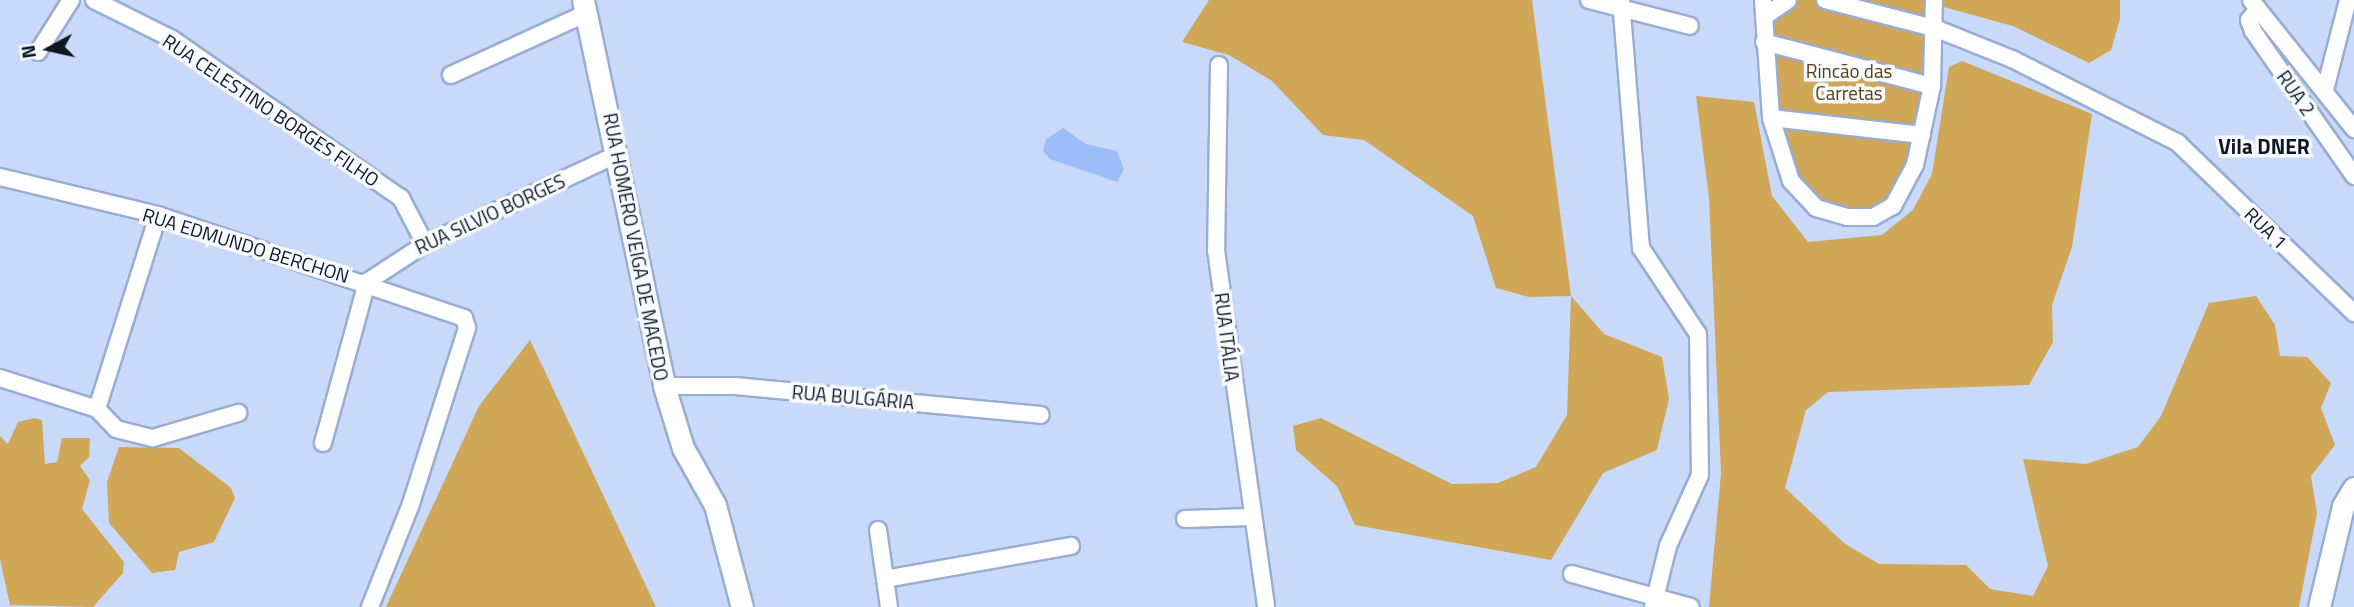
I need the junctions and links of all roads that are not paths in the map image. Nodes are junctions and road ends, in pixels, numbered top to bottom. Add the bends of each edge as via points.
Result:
1 (71, 0) edge
2 (94, 0) edge
3 (1589, 0) edge
4 (1763, 0) edge
5 (1788, 0) edge
6 (1825, 0) edge
7 (1934, 0) edge
8 (2348, 0) edge
9 (1621, 3) edge
10 (2255, 5) edge
11 (585, 7) edge
12 (1764, 17) junction
13 (1690, 26) dead end
14 (1937, 29) junction
15 (1765, 42) junction
16 (38, 52) dead end
17 (1219, 65) dead end
18 (451, 75) dead end
19 (1932, 86) junction
20 (2326, 90) junction
21 (1772, 118) junction
22 (2354, 129) edge
23 (1922, 135) junction
24 (618, 154) junction
25 (2354, 176) edge
26 (0, 177) edge
27 (158, 215) junction
28 (425, 244) junction
29 (367, 282) junction
30 (2354, 313) edge
31 (0, 379) edge
32 (664, 386) junction
33 (97, 409) junction
34 (238, 413) dead end
35 (1041, 415) dead end
36 (323, 443) dead end
37 (2354, 488) edge
38 (1251, 517) junction
39 (1185, 519) dead end
40 (878, 530) dead end
41 (1071, 546) dead end
42 (1572, 574) dead end
43 (885, 579) junction
44 (1653, 602) edge
45 (370, 607) edge
46 (742, 607) edge
47 (889, 607) edge
48 (1266, 607) edge
49 (1691, 607) edge
50 (2319, 607) edge

1 - 16 street
2 - 28 street, RUA CELESTINO BORGES FILHO via 172,39 401,198
3 - 9 street
4 - 12 street
5 - 12 street
6 - 14 street, RUA 1
7 - 14 street
8 - 20 street
9 - 13 street
9 - 44 street via 1642,248 1698,334 1700,475 1668,546
10 - 20 street, RUA 2
10 - 25 street, RUA 2 via 2249,20 2253,31
11 - 18 street
11 - 24 street, RUA HOMERO VEIGA DE MACEDO
12 - 15 street
14 - 19 street
14 - 30 street, RUA 1 via 2077,86 2178,142
15 - 19 street
15 - 21 street
17 - 38 street, RUA ITÁLIA via 1216,250
19 - 23 street
20 - 22 street, RUA 2
21 - 23 street
21 - 23 street via 1791,181 1816,208 1847,218 1873,217 1893,206 1915,165
24 - 28 street, RUA SILVIO BORGES
24 - 32 street, RUA HOMERO VEIGA DE MACEDO
26 - 27 street, RUA EDMUNDO BERCHON
27 - 29 street, RUA EDMUNDO BERCHON
27 - 33 street
28 - 29 street, RUA SILVIO BORGES
29 - 36 street
29 - 45 street, RUA EDMUNDO BERCHON via 458,312 467,328 411,504
31 - 33 street
32 - 35 street, RUA BULGÁRIA via 736,386
32 - 46 street, RUA HOMERO VEIGA DE MACEDO via 683,448 715,505
33 - 34 street via 116,429 153,438
37 - 50 street via 2343,506
38 - 39 street
38 - 48 street, RUA ITÁLIA
40 - 43 street
41 - 43 street
42 - 44 street
43 - 47 street
44 - 49 street

